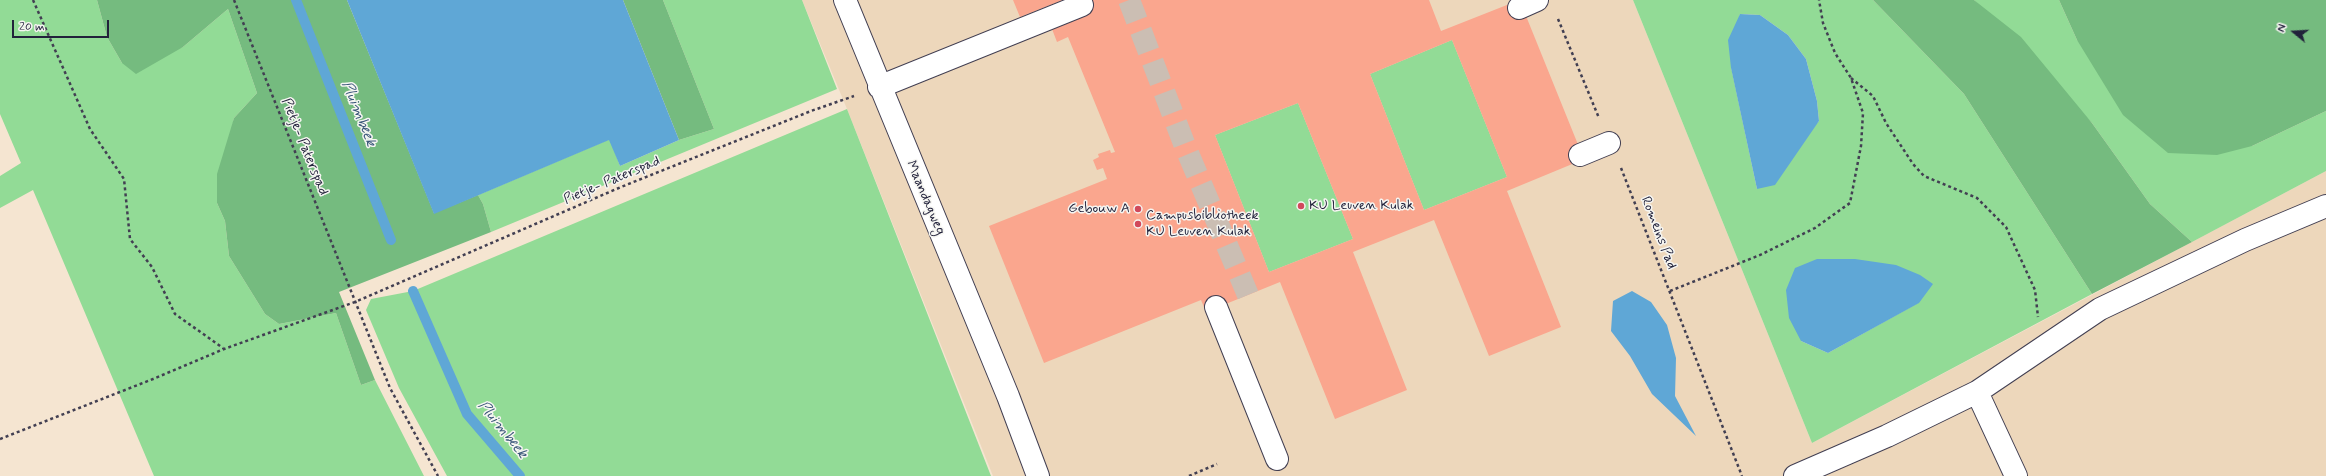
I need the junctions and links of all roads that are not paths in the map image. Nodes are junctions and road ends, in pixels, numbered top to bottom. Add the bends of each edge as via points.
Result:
1 (845, 0) edge
2 (1082, 5) dead end
3 (879, 87) junction
4 (1609, 144) road end
5 (1580, 156) dead end
6 (2326, 206) edge
7 (1216, 307) dead end
8 (1977, 392) junction
9 (1277, 459) dead end
10 (1038, 476) edge
11 (1795, 476) edge
12 (2016, 476) edge

1 - 3 street, Maandagweg
2 - 3 street
3 - 10 street, Maandagweg via 1008,396
4 - 5 street
6 - 8 street via 2245,240 2100,309
7 - 9 street
8 - 11 street via 1887,436
8 - 12 street

